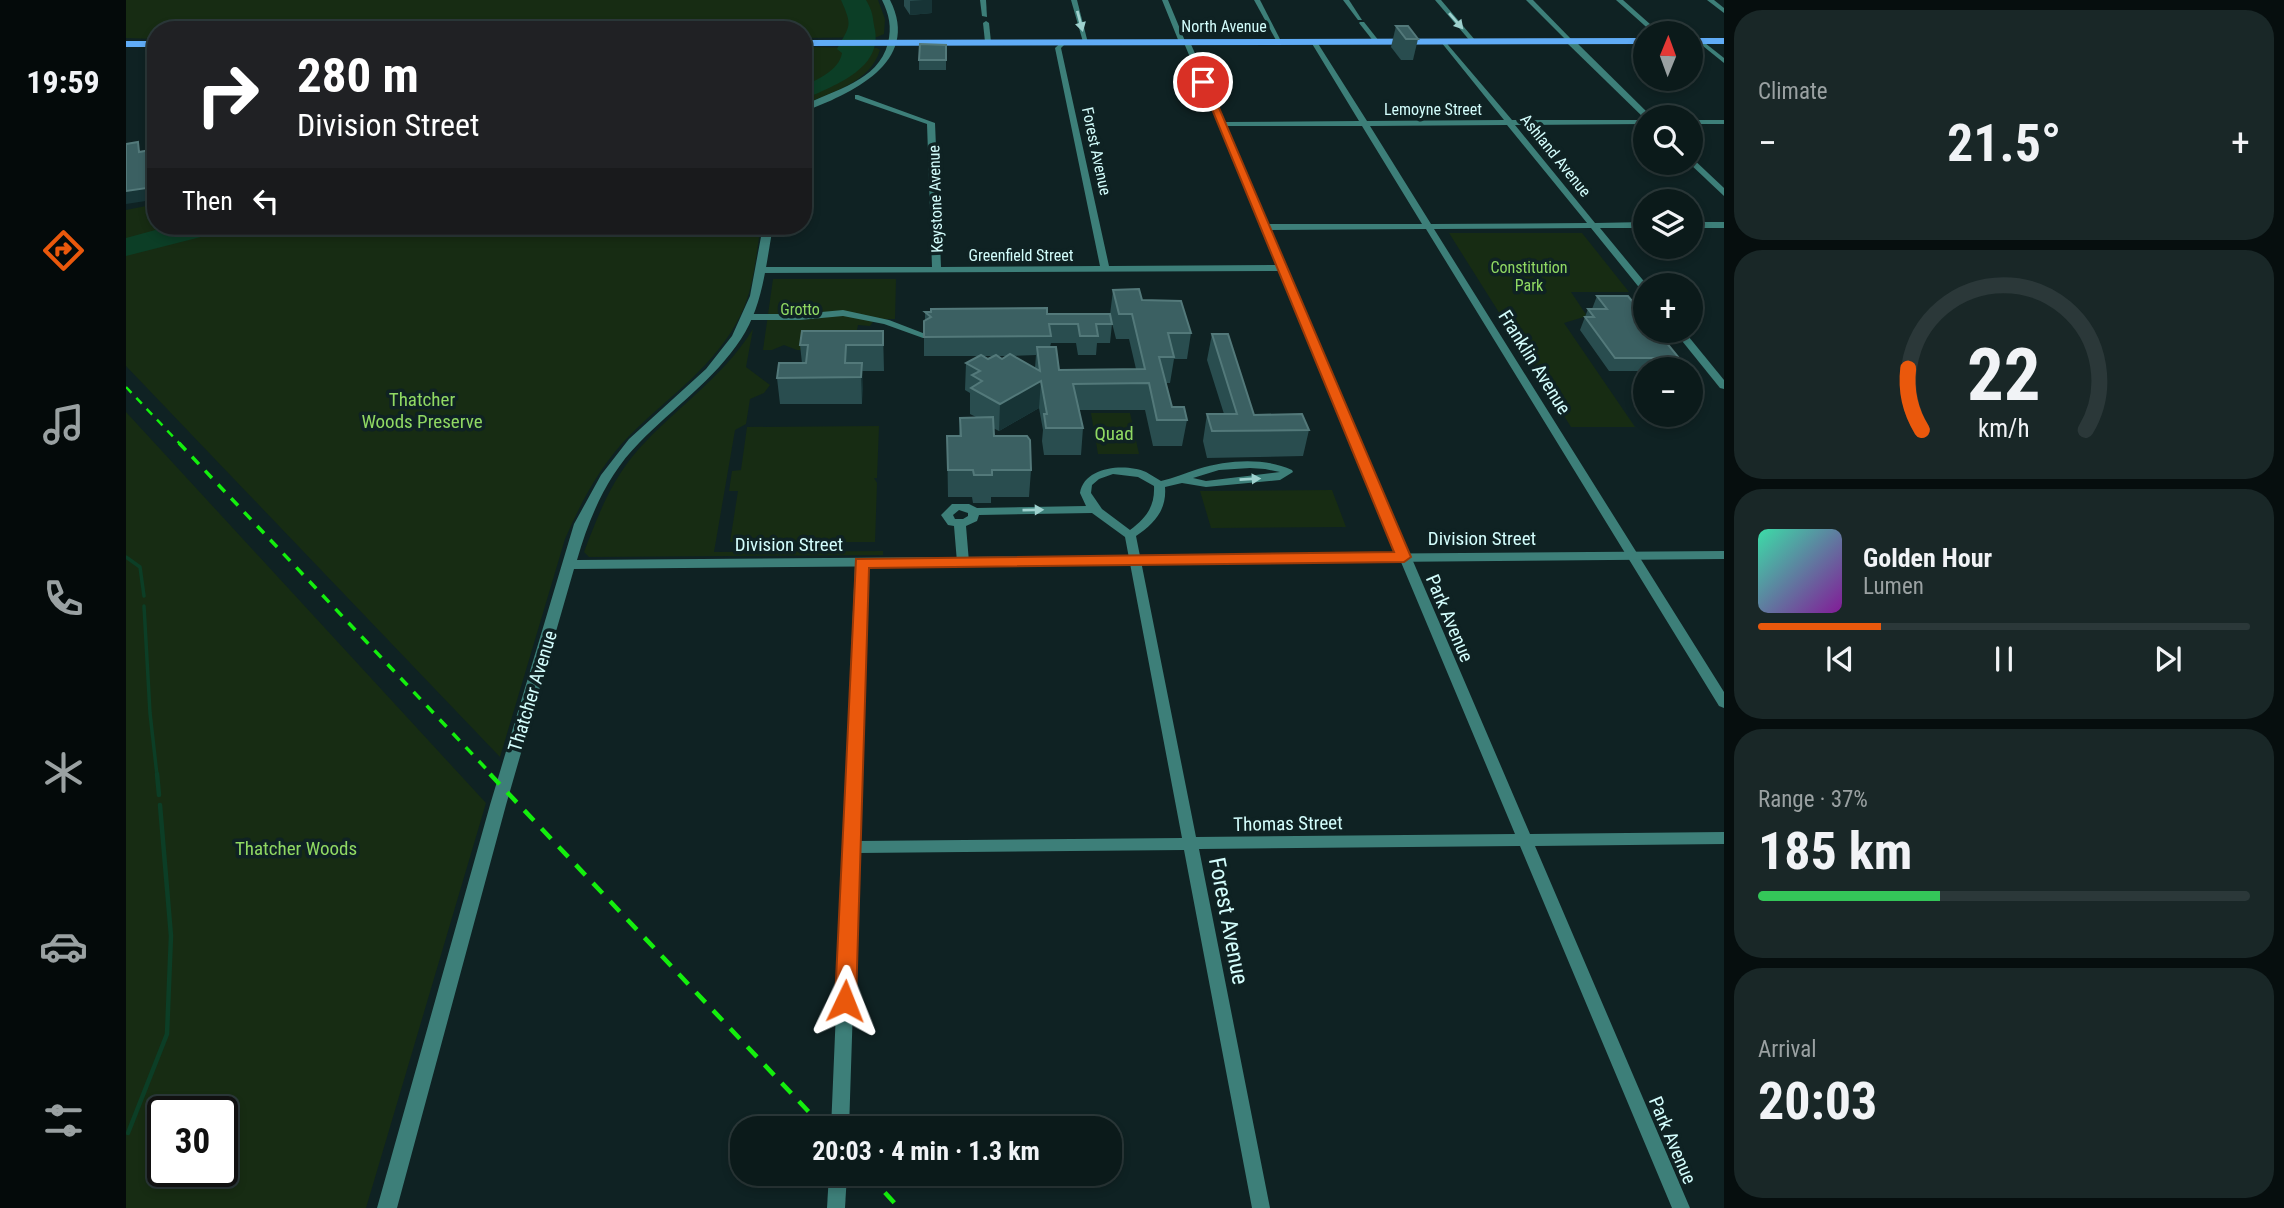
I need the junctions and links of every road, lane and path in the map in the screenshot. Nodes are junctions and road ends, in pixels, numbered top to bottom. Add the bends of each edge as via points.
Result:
1 (886, 0) edge
2 (983, 0) edge
3 (1074, 0) edge
4 (1165, 0) edge
5 (1257, 0) edge
6 (1346, 0) edge
7 (1438, 0) edge
8 (1529, 0) edge
9 (1619, 0) edge
10 (1710, 0) edge
11 (1724, 11) edge
12 (1643, 21) edge
13 (1376, 41) junction
14 (1443, 41) junction
15 (1473, 41) junction
16 (1570, 41) junction
17 (1633, 41) edge
18 (1703, 41) edge
19 (1724, 41) edge
20 (892, 42) junction
21 (988, 42) junction
22 (1086, 42) junction
23 (1184, 42) junction
24 (1280, 42) junction
25 (1314, 42) junction
26 (812, 43) edge
27 (126, 44) edge
28 (147, 44) edge
29 (1061, 45) junction
30 (1703, 47) edge
31 (1724, 61) edge
32 (858, 97) dead end
33 (1636, 105) edge
34 (812, 106) edge
35 (1633, 122) edge
36 (1703, 122) edge
37 (1724, 122) edge
38 (1509, 123) junction
39 (1221, 124) junction
40 (1365, 124) junction
41 (1703, 172) edge
42 (1724, 193) edge
43 (1593, 225) junction
44 (1633, 225) edge
45 (1703, 225) edge
46 (1724, 225) edge
47 (1429, 226) junction
48 (1264, 227) junction
49 (766, 235) edge
50 (1282, 268) junction
51 (1105, 269) junction
52 (760, 270) junction
53 (937, 270) junction
54 (1633, 274) edge
55 (748, 317) junction
56 (923, 335) edge
57 (1689, 343) edge
58 (1724, 386) edge
59 (1182, 480) junction
60 (1159, 485) junction
61 (1093, 509) junction
62 (974, 512) junction
63 (960, 523) junction
64 (1130, 534) junction
65 (1724, 555) edge
66 (1633, 556) junction
67 (1404, 557) junction
68 (1135, 561) junction
69 (963, 562) junction
70 (861, 563) junction
71 (568, 565) junction
72 (1724, 703) edge
73 (1724, 838) edge
74 (1525, 840) junction
75 (1191, 843) junction
76 (852, 847) junction
77 (841, 1116) edge
78 (837, 1186) edge
79 (387, 1208) edge
80 (836, 1208) edge
81 (1261, 1208) edge
82 (1681, 1208) edge

1 - 20 street via 895,23
2 - 21 street
3 -> 22 street
4 - 23 street, Park Avenue
5 - 24 street
6 - 13 street
7 -> 15 street
8 - 16 street
9 - 12 street
10 - 11 street
13 - 14 main road, North Avenue
13 - 25 main road, North Avenue
14 - 15 main road, North Avenue
14 - 38 street, Ashland Avenue
15 - 16 main road, North Avenue
16 - 17 main road, North Avenue
16 - 33 street
18 - 19 main road
20 - 21 main road, North Avenue
20 - 26 main road, North Avenue
20 - 34 street via 885,61 868,78
21 - 29 main road, North Avenue
22 - 23 main road, North Avenue
22 - 29 main road, North Avenue
23 - 24 main road, North Avenue
23 - 39 street, Park Avenue
24 - 25 main road, North Avenue
25 - 40 street, Franklin Avenue
27 - 28 main road
29 - 51 street, Forest Avenue
30 - 31 street
32 - 53 street, Keystone Avenue via 931,123
35 - 38 street, Lemoyne Street
36 - 37 street
38 - 40 street, Lemoyne Street
38 - 43 street, Ashland Avenue
39 - 40 street, Lemoyne Street
39 - 48 street, Park Avenue
40 - 47 street, Franklin Avenue
41 - 42 street
43 - 44 street
43 - 47 street
43 - 54 street, Ashland Avenue
45 - 46 street
47 - 48 street
47 - 66 street, Franklin Avenue
48 - 50 street, Park Avenue
49 - 52 street, Thatcher Avenue
50 - 51 street, Greenfield Street
50 - 67 street, Park Avenue
51 - 53 street, Greenfield Street
52 - 53 street, Greenfield Street
52 - 55 street, Thatcher Avenue
55 - 56 street via 843,313
55 - 71 street, Thatcher Avenue via 721,359 649,425 607,475 581,524
57 - 58 street
59 -> 59 street via 1206,484 1280,477 1288,472 1257,465 1219,467
59 - 60 street
60 - 61 street via 1141,474 1099,474 1088,482 1086,492
60 - 64 street via 1159,508
62 -> 61 street
61 - 64 street
62 - 63 street via 971,520
62 - 63 street via 965,507 950,509 948,517
63 - 69 street
64 - 68 street
65 - 66 street, Division Street
66 - 67 street, Division Street
66 - 72 street, Franklin Avenue
67 - 68 street, Division Street
67 - 74 street, Park Avenue
68 - 69 street, Division Street
68 - 75 street, Forest Avenue
69 - 70 street, Division Street
70 - 71 street, Division Street
70 - 76 street
71 - 79 street, Thatcher Avenue
73 - 74 street, Thomas Street
74 - 75 street, Thomas Street
74 - 82 street, Park Avenue
75 - 76 street, Thomas Street
75 - 81 street, Forest Avenue
76 - 77 street
78 - 80 street

